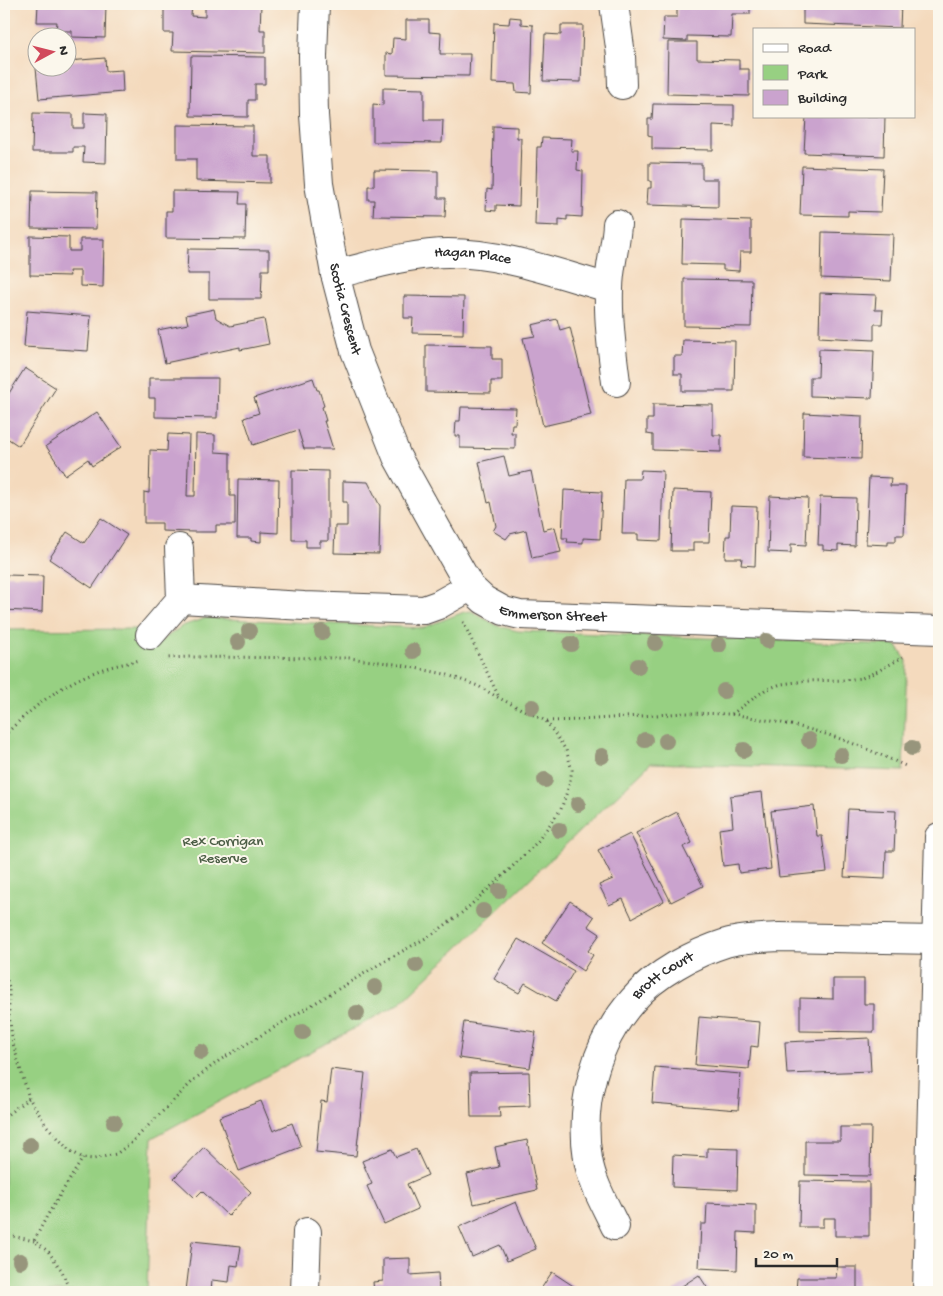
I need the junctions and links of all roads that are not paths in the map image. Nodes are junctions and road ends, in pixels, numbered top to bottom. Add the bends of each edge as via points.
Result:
1 (315, 4) edge
2 (614, 4) edge
3 (622, 85) dead end
4 (617, 224) dead end
5 (335, 274) junction
6 (609, 288) junction
7 (616, 382) dead end
8 (179, 548) dead end
9 (461, 592) junction
10 (181, 599) junction
11 (939, 630) edge
12 (151, 651) road end
13 (939, 837) edge
14 (936, 940) junction
15 (615, 1226) dead end
16 (307, 1232) dead end
17 (305, 1292) edge
18 (927, 1292) edge

1 - 5 street, Scotia Crescent via 314,115 319,184
2 - 3 street
4 - 6 street
5 - 6 street, Hagan Place via 447,253 516,261
5 - 9 street, Scotia Crescent via 355,351 397,457 436,529
6 - 7 street
8 - 10 street
9 - 10 street via 424,610
9 - 11 street, Emmerson Street via 520,615
10 - 12 street
13 - 14 street
14 - 15 street, Brott Court via 753,938 701,952 654,980 618,1019 602,1048 587,1102 588,1161
14 - 18 street
16 - 17 street

